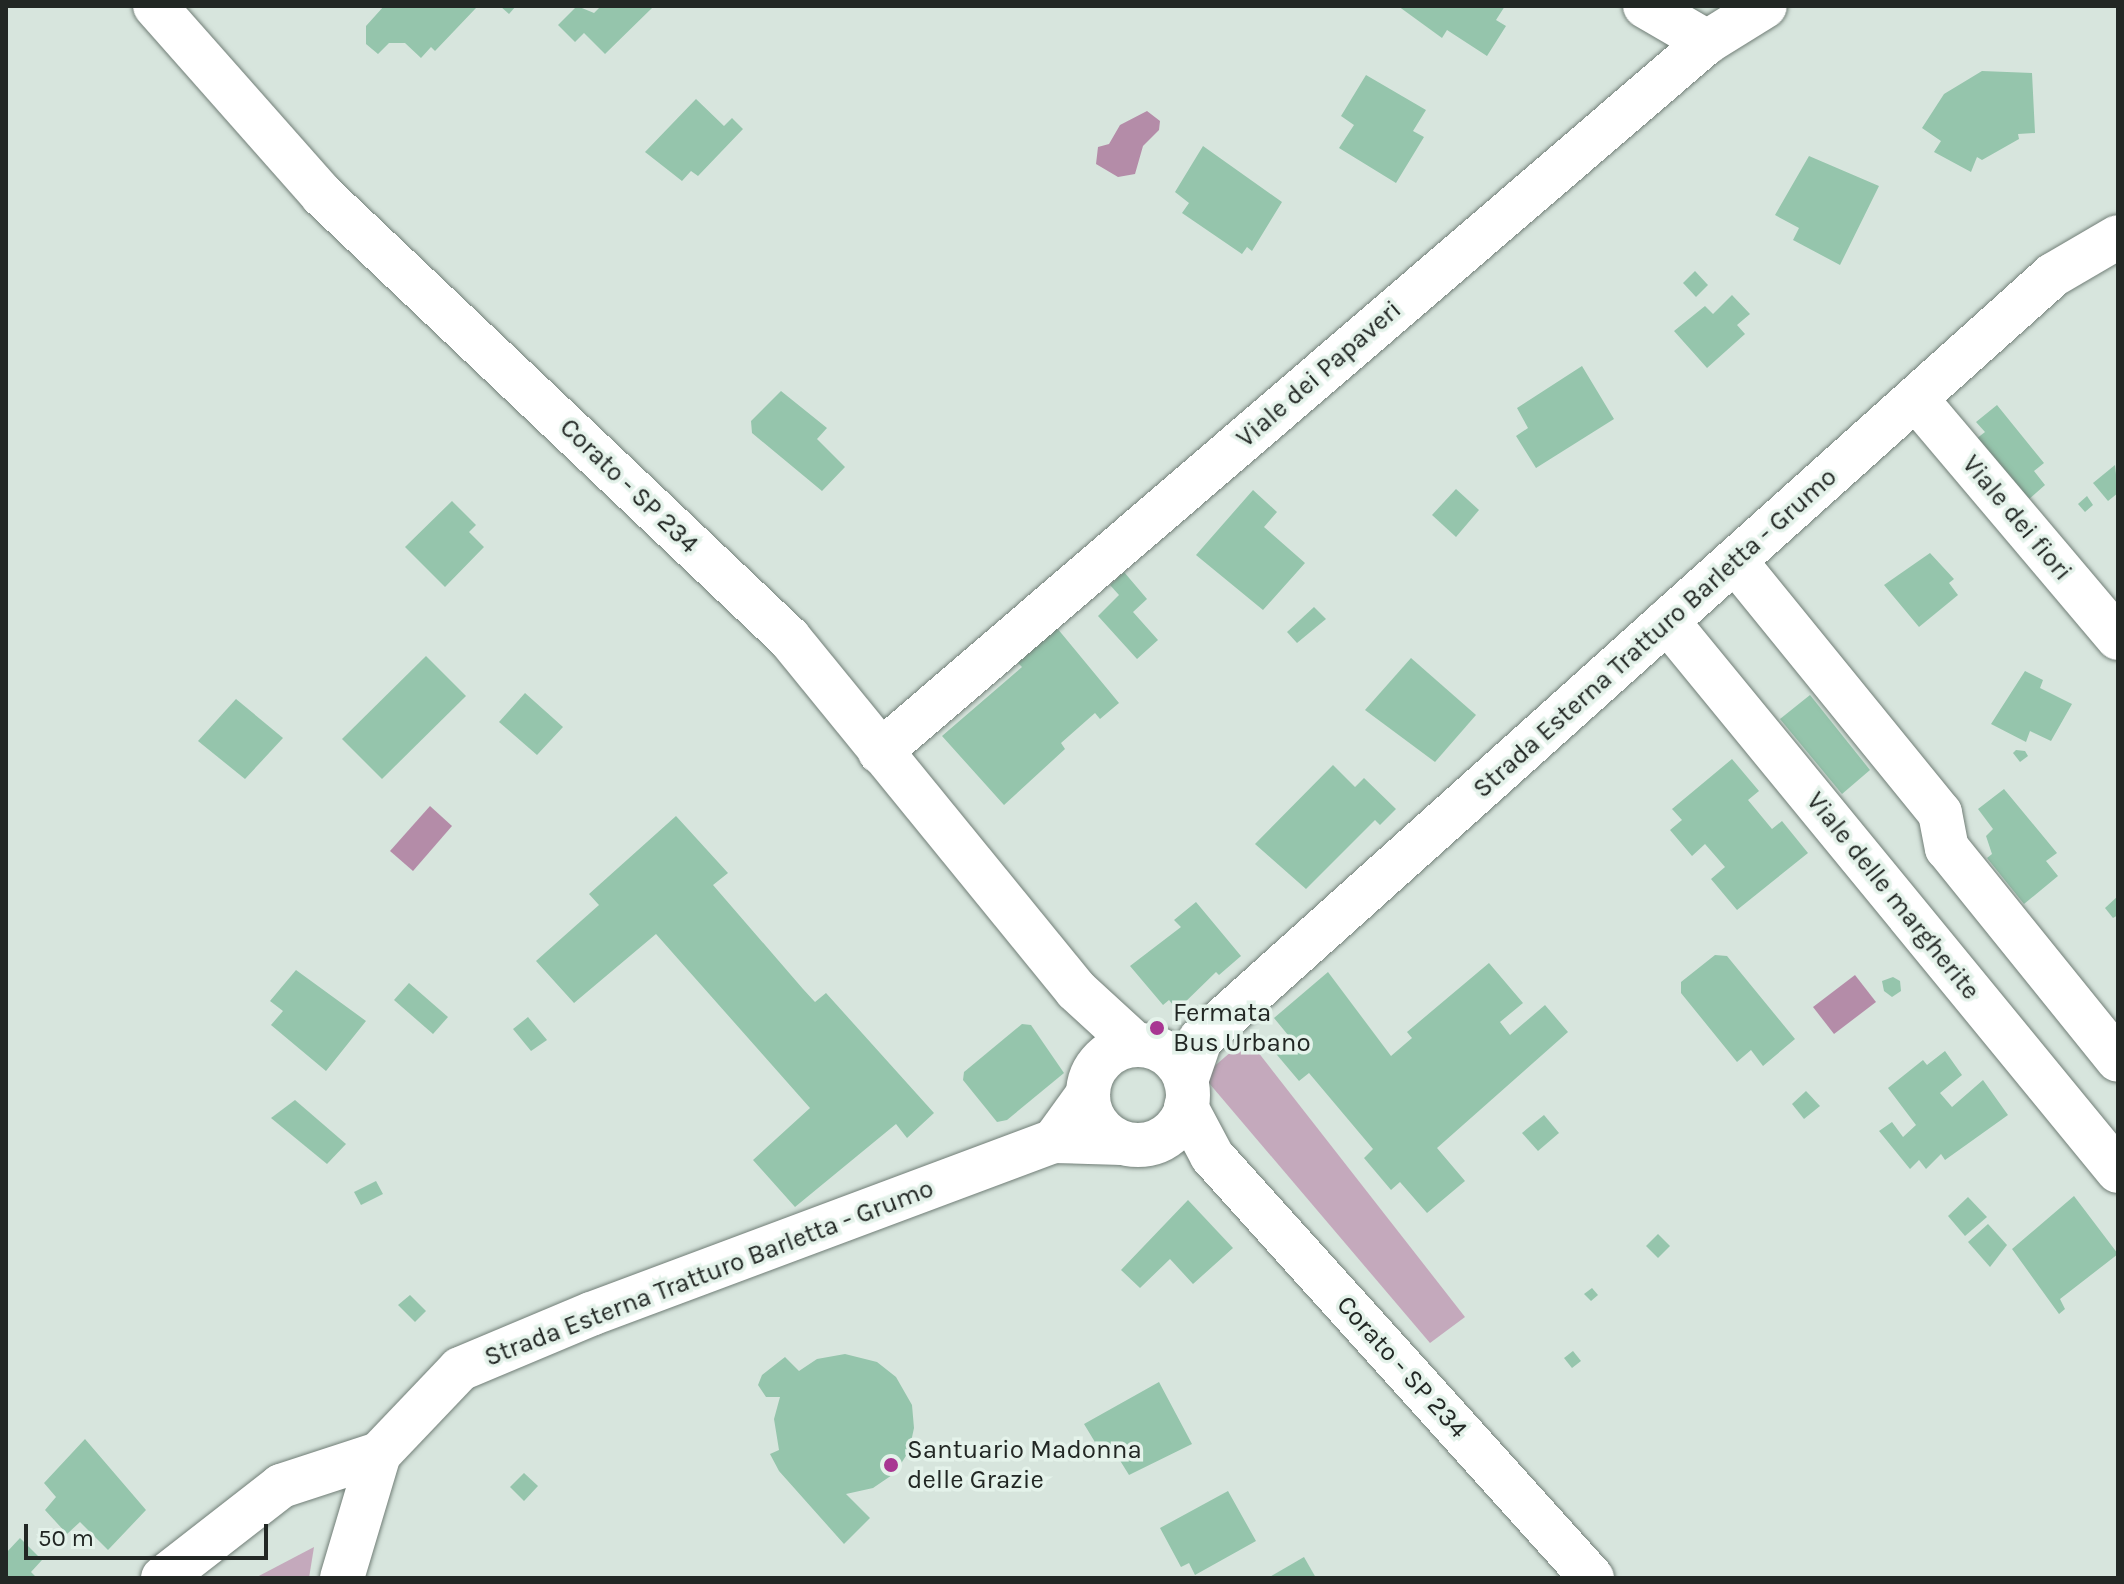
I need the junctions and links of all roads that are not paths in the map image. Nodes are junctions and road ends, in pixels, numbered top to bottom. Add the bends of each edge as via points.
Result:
1 (155, 6) edge
2 (1645, 6) edge
3 (1765, 6) edge
4 (1707, 42) junction
5 (2118, 237) edge
6 (1916, 399) junction
7 (1735, 561) junction
8 (1667, 621) junction
9 (2118, 638) edge
10 (880, 752) junction
11 (1076, 990) junction
12 (2118, 1060) edge
13 (1174, 1064) junction
14 (1091, 1082) junction
15 (1054, 1141) junction
16 (1138, 1142) junction
17 (1212, 1156) junction
18 (2118, 1171) edge
19 (379, 1454) junction
20 (163, 1578) edge
21 (342, 1578) edge
22 (1592, 1578) edge

1 - 10 street, Corato - SP 234 via 322,195 789,638
2 - 4 street
3 - 4 street, Viale dei Papaveri
4 - 10 street, Viale dei Papaveri
5 - 6 street, Strada Esterna Tratturo Barletta - Grumo via 2053,275
6 - 7 street, Strada Esterna Tratturo Barletta - Grumo
6 - 9 street, Viale dei fiori
7 - 8 street, Strada Esterna Tratturo Barletta - Grumo
7 - 12 street via 1940,813 1947,848
8 - 13 street, Strada Esterna Tratturo Barletta - Grumo
8 - 18 street, Viale delle margherite
10 - 11 street, Corato - SP 234
11 - 13 street, Corato - SP 234
11 - 14 street, Corato - SP 234
13 - 14 street via 1111,1052
13 - 16 street via 1180,1123
13 - 17 street, Corato - SP 234
14 - 15 street
14 - 16 street, Corato - SP 234 via 1097,1124
15 - 16 street, Strada Esterna Tratturo Barletta - Grumo
15 - 19 street, Strada Esterna Tratturo Barletta - Grumo via 591,1314 460,1369
16 - 17 street
17 - 22 street, Corato - SP 234
19 - 20 street via 281,1486
19 - 21 street, Strada Esterna Tratturo Barletta - Grumo

